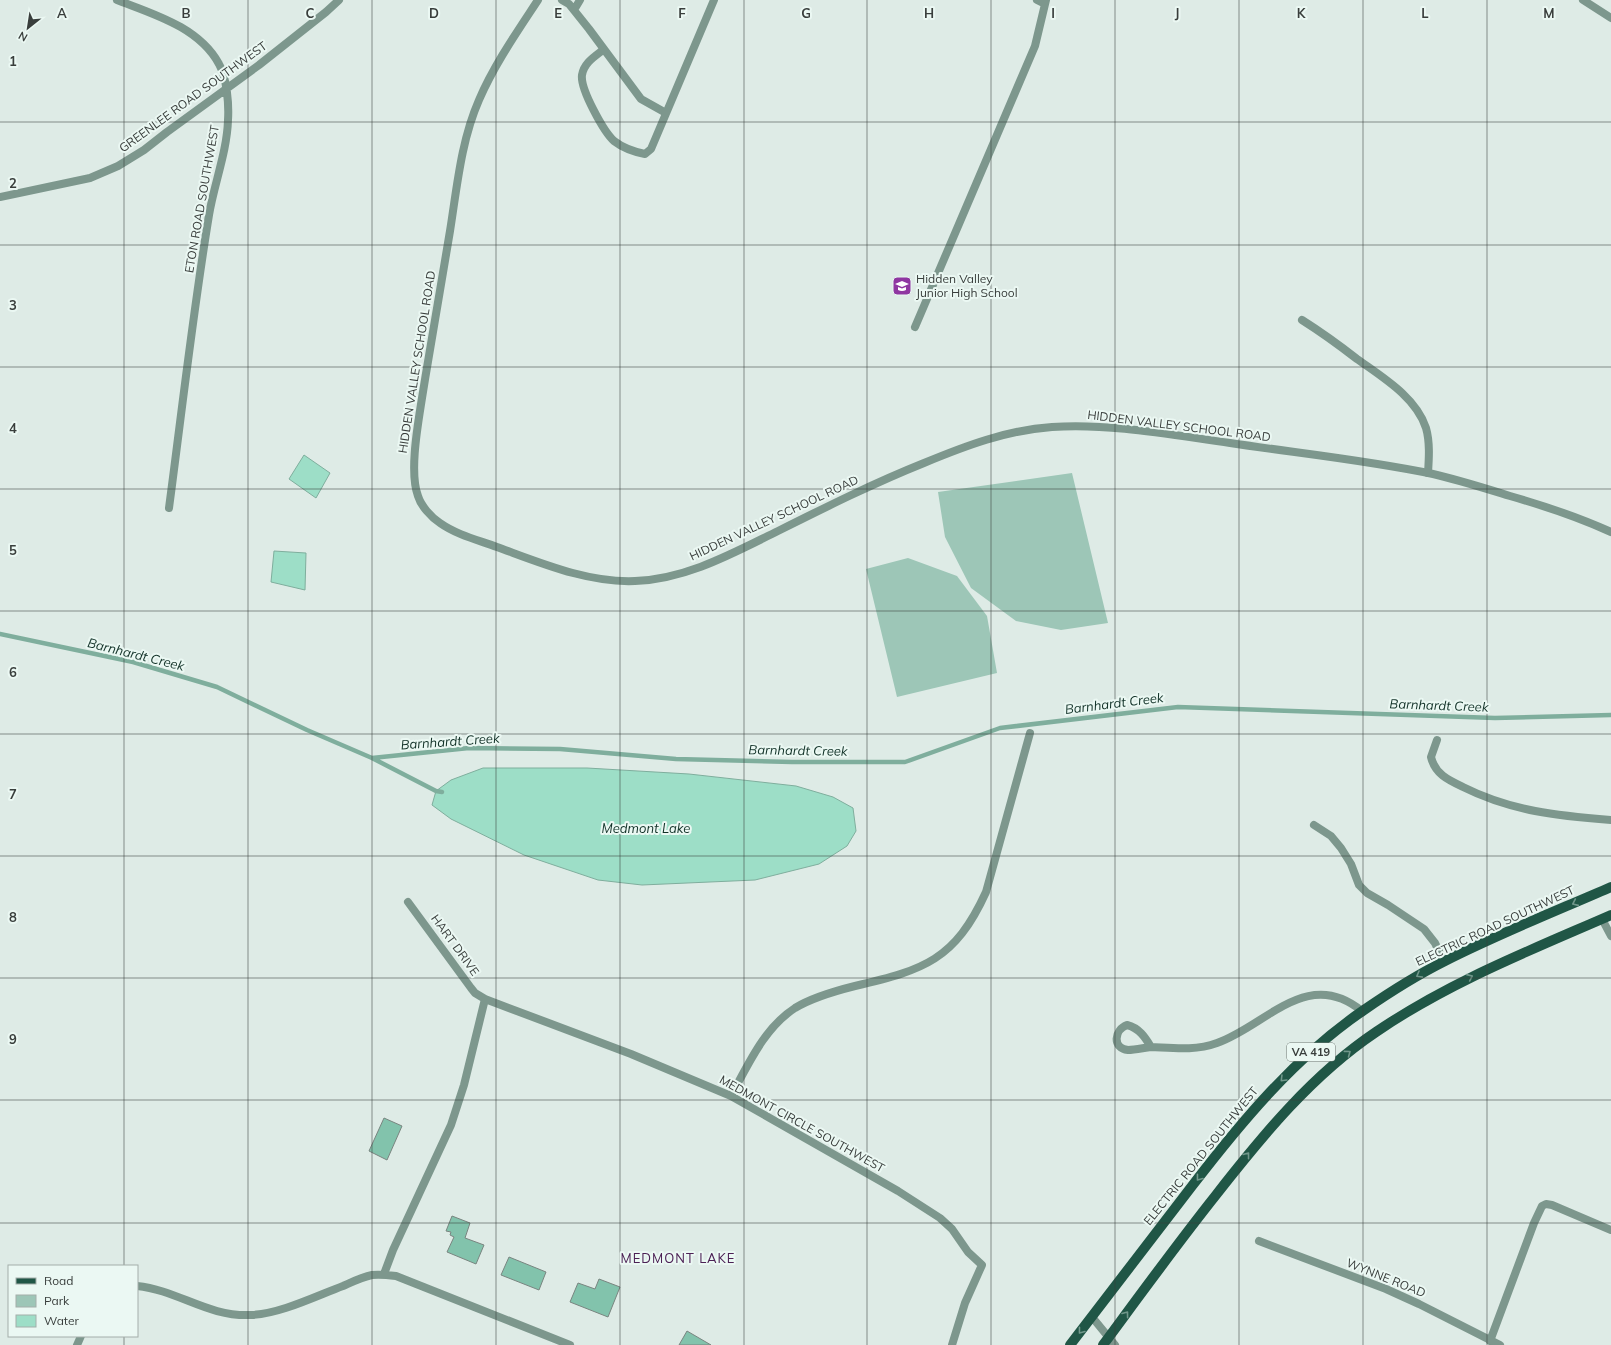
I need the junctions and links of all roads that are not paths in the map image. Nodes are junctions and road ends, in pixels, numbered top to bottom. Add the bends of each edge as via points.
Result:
1 (117, 0) edge
2 (339, 0) edge
3 (538, 0) edge
4 (562, 0) edge
5 (580, 0) edge
6 (714, 0) edge
7 (1037, 0) edge
8 (1584, 0) edge
9 (1046, 2) edge
10 (574, 10) junction
11 (1611, 18) edge
12 (603, 50) junction
13 (226, 89) junction
14 (666, 113) junction
15 (0, 197) edge
16 (1302, 320) dead end
17 (915, 327) dead end
18 (1428, 473) junction
19 (169, 508) dead end
20 (1611, 532) edge
21 (1030, 733) dead end
22 (1437, 740) dead end
23 (1611, 820) edge
24 (1314, 825) dead end
25 (1611, 887) edge
26 (408, 902) dead end
27 (1607, 917) edge
28 (1611, 936) edge
29 (1444, 962) junction
30 (485, 999) junction
31 (1362, 1011) junction
32 (1150, 1047) dead end
33 (731, 1096) junction
34 (1611, 1230) edge
35 (1259, 1241) dead end
36 (384, 1274) junction
37 (138, 1286) edge
38 (1092, 1317) junction
39 (1490, 1341) junction
40 (1109, 1342) edge
41 (570, 1345) edge
42 (952, 1345) edge
43 (1070, 1345) edge
44 (1500, 1345) edge

1 - 13 street, ETON ROAD SOUTHWEST via 175,24 195,37 213,54 220,65
2 - 13 street, GREENLEE ROAD SOUTHWEST
3 - 18 street, HIDDEN VALLEY SCHOOL ROAD via 491,75 478,100 469,126 421,404 415,456 418,496 437,521 455,532 528,558 604,580 658,579 715,561 839,500 956,450 1002,435 1052,427 1084,426 1139,431
4 - 10 street
5 - 10 street
6 - 14 street
7 - 9 street
8 - 11 street
9 - 17 street via 1035,46
10 - 12 street
12 - 14 street via 641,99
12 - 14 street via 589,60 582,76 586,94 598,119 614,140 635,152 645,154 651,149
13 - 15 street, GREENLEE ROAD SOUTHWEST via 144,150 118,166 90,178
13 - 19 street, ETON ROAD SOUTHWEST via 229,120 227,136 209,214
16 - 18 street via 1388,382 1418,412 1429,442
18 - 20 street, HIDDEN VALLEY SCHOOL ROAD via 1467,482 1544,506
21 - 33 street via 986,892 977,912 962,934 934,960 907,972 840,990 795,1008 765,1038
22 - 23 street via 1431,757 1437,770 1445,778 1477,794 1508,806 1535,812
24 - 29 street via 1331,836 1341,848 1359,885 1367,893 1424,929 1435,942
25 -> 29 main road, ELECTRIC ROAD SOUTHWEST / VA 419
26 - 30 street, HART DRIVE via 470,988
27 - 28 street
40 -> 27 main road, VA 419 via 1186,1234 1252,1149 1283,1113 1342,1057 1424,1001 1453,985
29 -> 31 main road, ELECTRIC ROAD SOUTHWEST / VA 419 via 1413,978
30 - 33 street, MEDMONT CIRCLE SOUTHWEST via 631,1054
30 - 36 street via 464,1085 451,1125
31 - 32 street via 1345,999 1334,996 1304,997 1285,1004 1219,1043 1191,1049
31 -> 38 main road, ELECTRIC ROAD SOUTHWEST / VA 419 via 1300,1062 1233,1133
33 - 42 street, MEDMONT CIRCLE SOUTHWEST via 898,1191 940,1218 952,1229 968,1252 982,1265 965,1303
34 - 39 street via 1552,1204 1542,1206 1519,1260
35 - 39 street, WYNNE ROAD via 1386,1289
36 - 37 street via 366,1277 268,1313 252,1315 232,1315 209,1310 165,1292
36 - 41 street via 396,1276
38 - 40 street
38 -> 43 main road, ELECTRIC ROAD SOUTHWEST / VA 419
39 - 44 street, WYNNE ROAD

